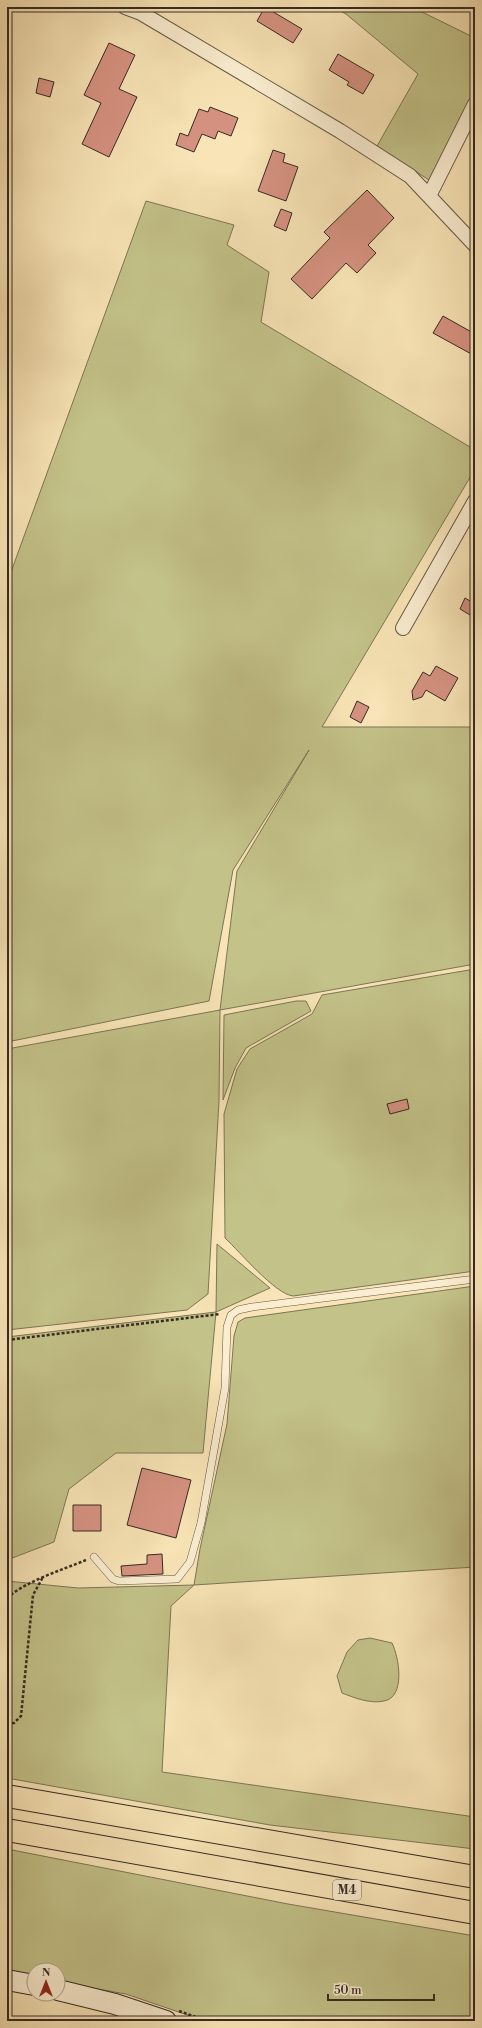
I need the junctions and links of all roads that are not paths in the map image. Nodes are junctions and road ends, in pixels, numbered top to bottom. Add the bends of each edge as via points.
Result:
1 (125, 7) edge
2 (475, 104) edge
3 (429, 196) junction
4 (475, 245) edge
5 (475, 501) edge
6 (403, 628) dead end
7 (475, 1279) edge
8 (94, 1557) road end
9 (7, 1796) edge
10 (7, 1830) edge
11 (227, 1834) junction
12 (475, 1862) edge
13 (218, 1868) junction
14 (475, 1877) edge
15 (475, 1913) edge
16 (475, 1925) edge
17 (7, 1980) edge
18 (26, 1984) edge
19 (66, 1992) edge
20 (166, 2021) edge

1 - 3 street via 141,13 340,131 410,176
2 - 3 street
3 - 4 street
5 - 6 street
7 - 8 lane via 238,1310 231,1315 222,1409 201,1523 190,1562 178,1579 119,1581 113,1579
9 - 11 highway
10 - 13 highway, M4
11 - 12 highway via 370,1846
11 - 14 highway
13 - 15 highway, M4
13 - 16 highway via 358,1904
17 - 18 main road
19 - 20 main road via 115,2004

